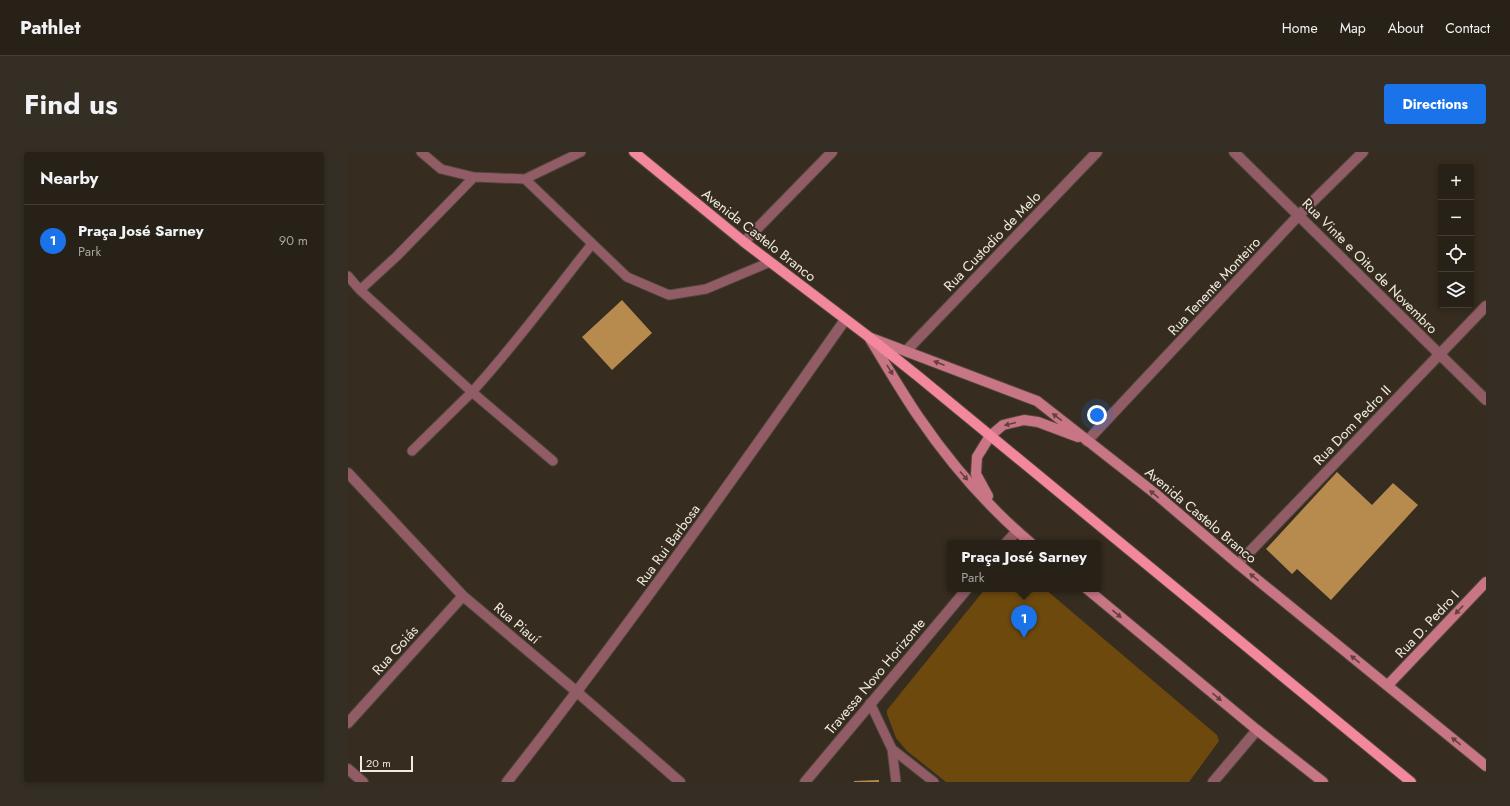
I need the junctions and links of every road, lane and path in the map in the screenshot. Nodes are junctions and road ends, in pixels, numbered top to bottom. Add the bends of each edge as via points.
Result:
1 (422, 152) edge
2 (581, 152) edge
3 (634, 152) edge
4 (832, 152) edge
5 (1097, 152) edge
6 (1234, 152) edge
7 (1363, 152) edge
8 (474, 177) junction
9 (525, 179) junction
10 (1298, 216) junction
11 (744, 242) junction
12 (592, 244) junction
13 (770, 262) junction
14 (348, 276) edge
15 (360, 290) junction
16 (1486, 306) edge
17 (845, 320) junction
18 (869, 337) junction
19 (907, 350) junction
20 (1440, 355) junction
21 (472, 392) junction
22 (1486, 400) edge
23 (990, 436) junction
24 (1087, 441) junction
25 (412, 451) dead end
26 (553, 461) dead end
27 (348, 473) edge
28 (1016, 531) junction
29 (1008, 540) edge
30 (1028, 540) edge
31 (1238, 564) junction
32 (1486, 582) edge
33 (964, 592) edge
34 (1091, 592) edge
35 (463, 596) junction
36 (1388, 685) junction
37 (577, 692) junction
38 (870, 703) junction
39 (348, 722) edge
40 (1257, 730) junction
41 (892, 749) junction
42 (1486, 766) edge
43 (348, 770) edge
44 (363, 782) edge
45 (507, 782) edge
46 (680, 782) edge
47 (805, 782) edge
48 (896, 782) edge
49 (934, 782) edge
50 (1213, 782) edge
51 (1323, 782) edge
52 (1411, 782) edge

1 - 8 lane via 441,169
2 - 9 lane
3 - 11 main road, Avenida Castelo Branco
4 - 11 street
5 - 19 street, Rua Custodio de Melo
6 - 10 street, Rua Vinte e Oito de Novembro
7 - 10 street, Rua Tenente Monteiro
8 - 9 lane
8 - 15 lane
9 - 12 lane
10 - 20 street, Rua Vinte e Oito de Novembro
10 - 24 street, Rua Tenente Monteiro
11 - 13 main road, Avenida Castelo Branco
12 - 13 lane via 627,277 669,295 706,289
12 - 21 lane via 500,361
13 - 17 main road, Avenida Castelo Branco
14 - 15 lane
15 - 21 lane
16 - 20 street, Rua Dom Pedro II
17 - 18 main road, Avenida Castelo Branco
17 - 37 street, Rua Rui Barbosa
18 - 19 main road, Avenida Castelo Branco
18 - 23 main road, Avenida Castelo Branco
18 -> 28 main road, Avenida Castelo Branco via 918,417 962,475
24 -> 19 main road, Avenida Castelo Branco via 1037,401
20 - 22 street, Rua Vinte e Oito de Novembro
20 - 31 street, Rua Dom Pedro II
21 - 25 lane
21 - 26 lane
24 -> 23 main road via 1038,422 1024,420 1003,425
23 - 28 main road via 976,457 976,474 987,495
23 - 52 main road, Avenida Castelo Branco
31 -> 24 main road, Avenida Castelo Branco via 1157,495
27 - 35 street, Rua Piauí
28 - 29 street
28 - 30 main road, Avenida Castelo Branco
36 -> 31 main road, Avenida Castelo Branco
32 -> 36 main road, Rua D. Pedro I
33 - 38 street, Travessa Novo Horizonte
34 -> 40 main road
35 - 37 street, Rua Piauí
35 - 39 street, Rua Goiás
42 -> 36 main road, Avenida Castelo Branco
37 - 45 street, Rua Rui Barbosa
37 - 46 street, Rua Piauí
38 - 41 lane
38 - 47 street, Travessa Novo Horizonte
40 - 50 street
40 - 51 main road
41 - 48 lane
41 - 49 lane
43 - 44 street

